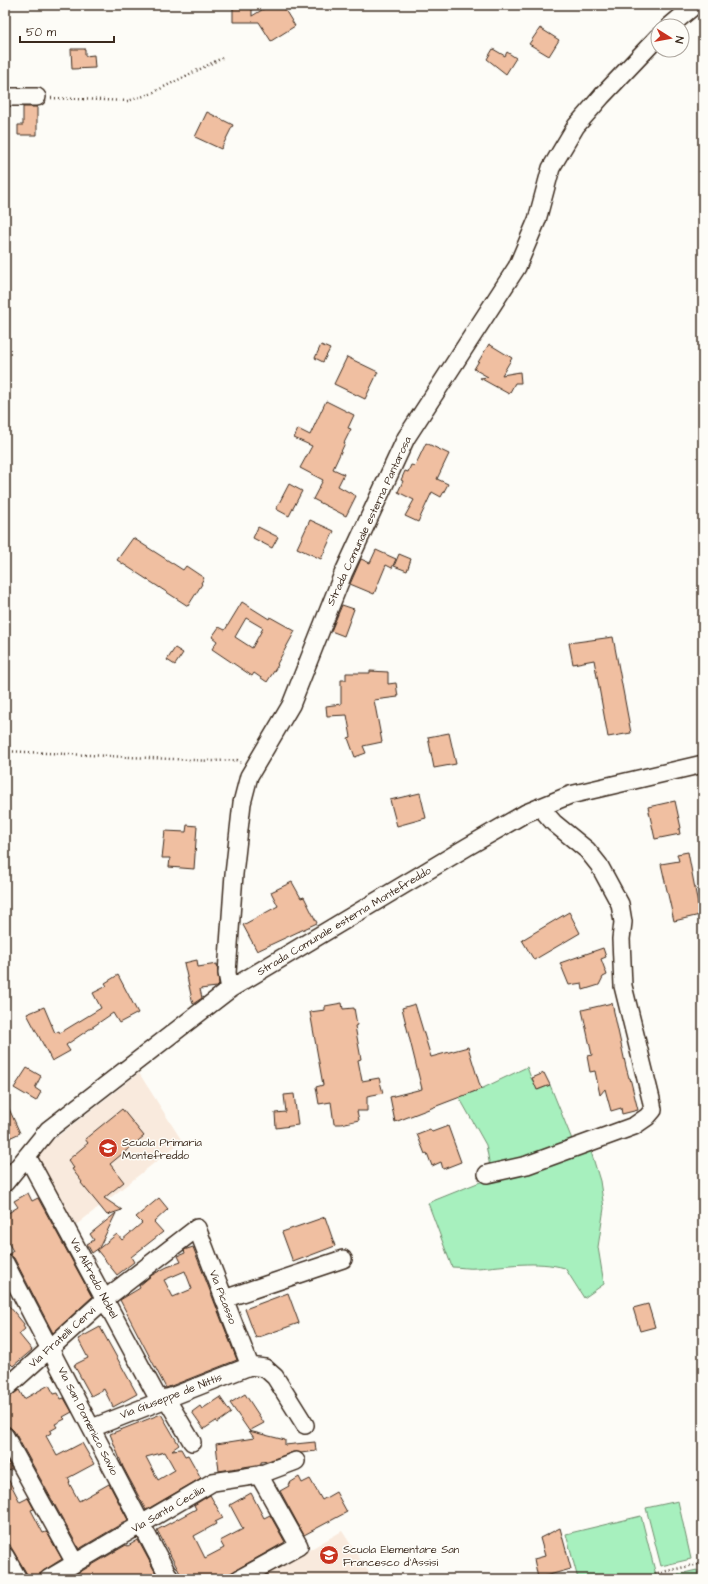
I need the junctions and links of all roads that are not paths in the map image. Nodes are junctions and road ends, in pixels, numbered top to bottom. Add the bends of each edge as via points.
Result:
1 (695, 5) edge
2 (680, 18) edge
3 (650, 45) edge
4 (5, 97) edge
5 (37, 97) road end
6 (703, 764) edge
7 (540, 807) junction
8 (230, 989) junction
9 (27, 1156) junction
10 (487, 1174) dead end
11 (5, 1183) edge
12 (196, 1228) joint
13 (343, 1259) dead end
14 (5, 1263) edge
15 (105, 1299) junction
16 (224, 1299) junction
17 (50, 1348) junction
18 (250, 1366) junction
19 (5, 1389) edge
20 (162, 1399) junction
21 (305, 1425) dead end
22 (92, 1428) junction
23 (5, 1436) edge
24 (192, 1442) dead end
25 (296, 1461) dead end
26 (259, 1475) junction
27 (141, 1524) junction
28 (5, 1556) edge
29 (75, 1563) junction
30 (18, 1579) edge
31 (48, 1579) edge
32 (170, 1579) edge
33 (239, 1579) edge

1 - 2 street
3 - 8 street, Strada Comunale esterna Pantarosa via 576,126 551,168 537,220 517,267 406,438 343,574 291,705 248,776 242,803 234,874 227,973
4 - 5 street
6 - 7 street, Strada Comunale esterna Montefreddo via 570,795
7 - 8 street, Strada Comunale esterna Montefreddo via 484,837
7 - 10 street via 554,823 587,850 599,865 620,904 623,922 623,986 653,1110 634,1126 526,1165
8 - 9 street, Strada Comunale esterna Montefreddo via 48,1130
9 - 11 street, Strada Comunale esterna Montefreddo
9 - 15 street, Via Alfredo Nobel
12 - 15 street, Via Fratelli Cervi
12 - 16 street, Via Picasso
13 - 16 street
14 - 17 street, Via San Domenico Savio
15 - 17 street, Via Fratelli Cervi
15 - 20 street, Via Alfredo Nobel
16 - 18 street, Via Picasso
17 - 19 street, Via Fratelli Cervi
17 - 22 street, Via San Domenico Savio
18 - 20 street, Via Giuseppe de Nittis
18 - 21 street via 265,1368 275,1377
20 - 22 street, Via Giuseppe de Nittis
20 - 24 street, Via Alfredo Nobel
22 - 27 street, Via San Domenico Savio
23 - 29 street
25 - 26 street, Via Santa Cecilia
26 - 27 street, Via Santa Cecilia via 213,1482
26 - 33 street via 298,1546
27 - 29 street, Via Santa Cecilia
27 - 32 street, Via San Domenico Savio
28 - 30 street
29 - 31 street, Via Santa Cecilia

